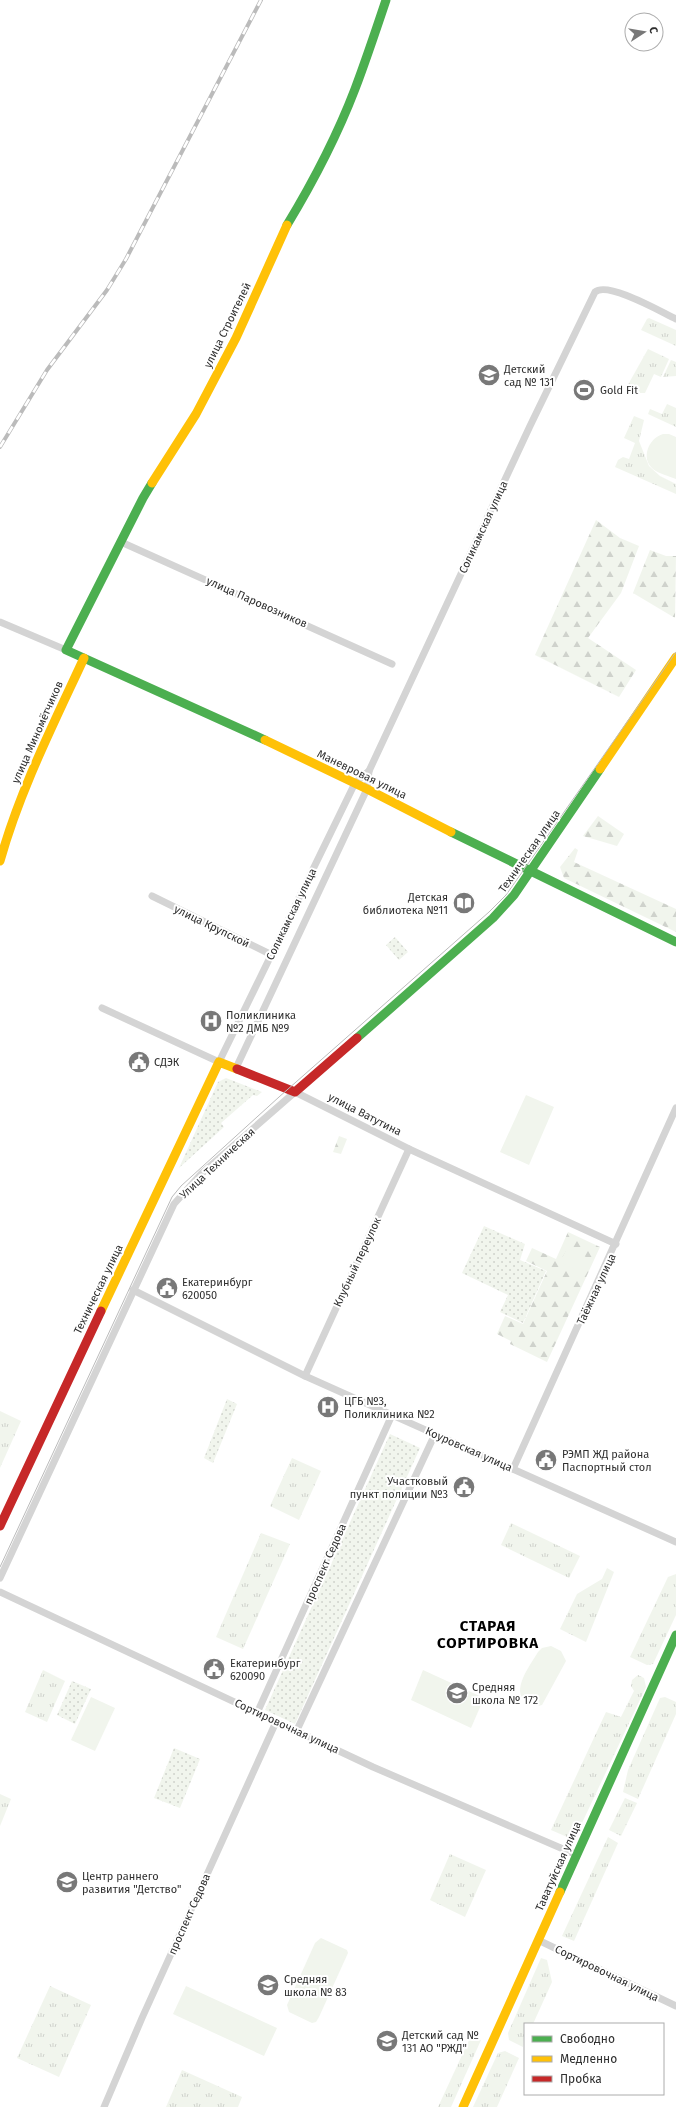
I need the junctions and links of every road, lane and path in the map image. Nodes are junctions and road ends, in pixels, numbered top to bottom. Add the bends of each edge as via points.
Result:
1 (386, 0) edge
2 (676, 319) edge
3 (121, 542) junction
4 (0, 622) edge
5 (66, 650) junction
6 (676, 657) edge
7 (84, 658) junction
8 (392, 664) dead end
9 (369, 771) junction
10 (356, 783) junction
11 (367, 789) junction
12 (0, 861) edge
13 (530, 871) junction
14 (152, 896) dead end
15 (676, 942) edge
16 (272, 955) junction
17 (102, 1008) dead end
18 (219, 1062) junction
19 (236, 1068) junction
20 (295, 1092) junction
21 (676, 1108) edge
22 (409, 1149) junction
23 (616, 1244) junction
24 (133, 1290) junction
25 (305, 1376) junction
26 (392, 1415) junction
27 (435, 1434) junction
28 (513, 1469) junction
29 (0, 1526) edge
30 (676, 1542) edge
31 (0, 1578) edge
32 (0, 1592) edge
33 (676, 1635) edge
34 (257, 1712) junction
35 (276, 1722) junction
36 (297, 1730) junction
37 (577, 1855) junction
38 (538, 1940) junction
39 (676, 2006) edge
40 (104, 2107) edge
41 (463, 2107) edge

1 - 3 main road, улица Строителей via 342,120 284,230 236,338 196,414 143,498
2 - 9 street, Соликамская улица via 616,291 604,288 596,292 558,366
3 - 5 main road, улица Строителей
3 - 8 street, улица Паровозников
4 - 5 street, Маневровая улица
5 - 7 main road, Маневровая улица
6 - 13 main road, Техническая улица
7 - 10 main road, Маневровая улица
7 - 12 main road, улица Миномётчиков via 20,798 6,835
9 - 10 street, Соликамская улица
9 - 11 street, Соликамская улица
10 - 11 main road, Маневровая улица
10 - 16 street, Соликамская улица
11 - 13 main road, Маневровая улица
11 - 19 street, Соликамская улица
13 - 15 main road, Маневровая улица
13 - 20 main road, Техническая улица via 514,895 493,918
14 - 16 street, улица Крупской
16 - 18 street, Соликамская улица
17 - 18 street, улица Ватутина
18 - 19 main road, улица Ватутина
18 - 29 main road, Техническая улица
19 - 20 main road, улица Ватутина
20 - 22 street, улица Ватутина
20 - 24 street, Улица Техническая via 185,1190 174,1204
21 - 23 street, Таёжная улица
22 - 23 street, улица Ватутина
22 - 25 street, Клубный переулок
23 - 28 street, Таёжная улица
24 - 25 street, Коуровская улица
24 - 31 street, Улица Техническая
25 - 26 street, Коуровская улица
26 - 27 street, Коуровская улица
26 - 34 street, проспект Седова
27 - 28 street, Коуровская улица
27 - 36 street
28 - 30 street, Коуровская улица
32 - 34 street, Сортировочная улица
33 - 37 main road, Таватуйская улица
34 - 35 street, Сортировочная улица
35 - 36 street, Сортировочная улица
35 - 40 street, проспект Седова
36 - 37 street, Сортировочная улица via 374,1767
37 - 38 main road, Таватуйская улица
38 - 39 street, Сортировочная улица
38 - 41 main road, Таватуйская улица

